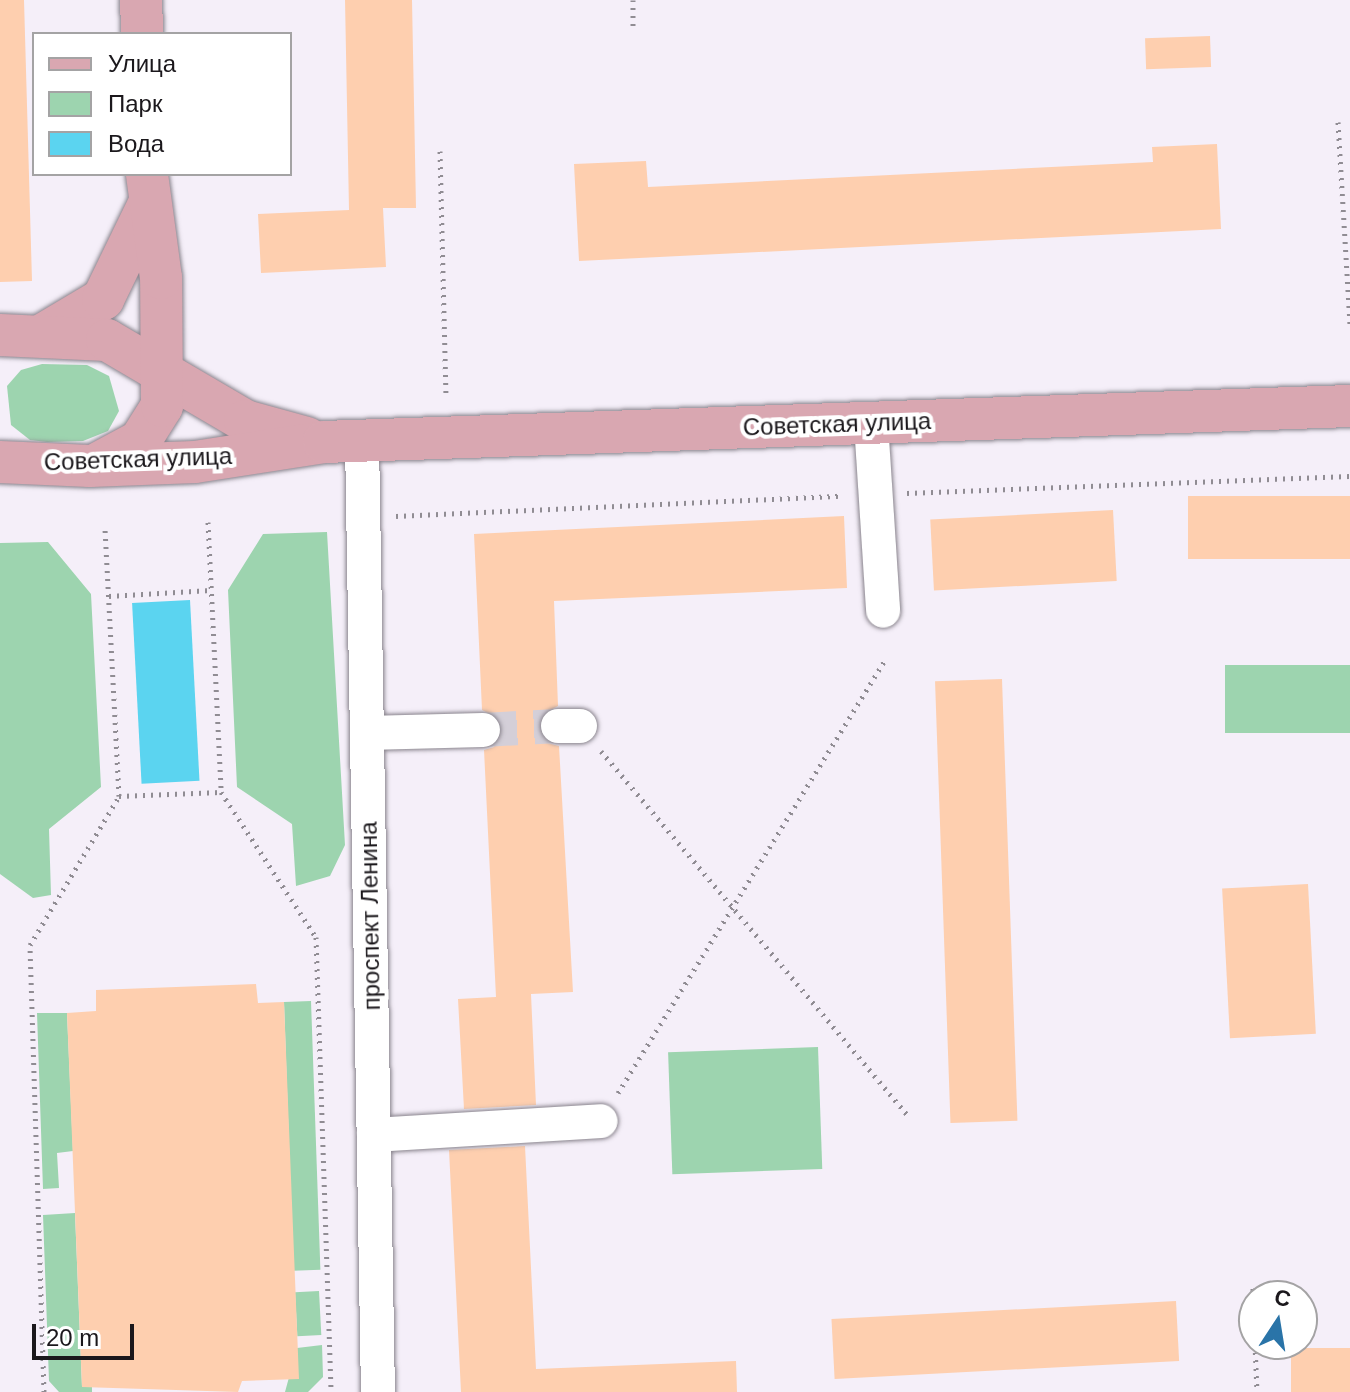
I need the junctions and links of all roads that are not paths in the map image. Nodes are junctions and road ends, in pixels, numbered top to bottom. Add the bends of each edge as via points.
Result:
1 (141, 0) edge
2 (142, 32) edge
3 (148, 189) edge
4 (49, 333) junction
5 (0, 335) edge
6 (0, 360) edge
7 (163, 370) junction
8 (1350, 406) edge
9 (871, 423) junction
10 (343, 441) junction
11 (5, 457) edge
12 (90, 466) junction
13 (883, 611) dead end
14 (483, 730) tunnel mouth
15 (367, 733) junction
16 (601, 1121) road end
17 (374, 1135) junction
18 (378, 1392) edge

1 - 2 main road
3 - 4 main road via 135,245 103,299
3 - 7 main road via 161,278
4 - 5 main road
4 - 6 main road
4 - 7 main road, Советская улица via 107,340
7 - 10 main road, Советская улица via 245,421
7 - 12 main road via 162,406 154,425 122,456
8 - 9 main road, Советская улица
9 - 10 main road, Советская улица
9 - 13 street
10 - 12 main road, Советская улица via 195,462
10 - 15 street, проспект Ленина
11 - 12 main road, Советская улица
14 - 15 street
15 - 17 street, проспект Ленина
16 - 17 street
17 - 18 street, проспект Ленина

